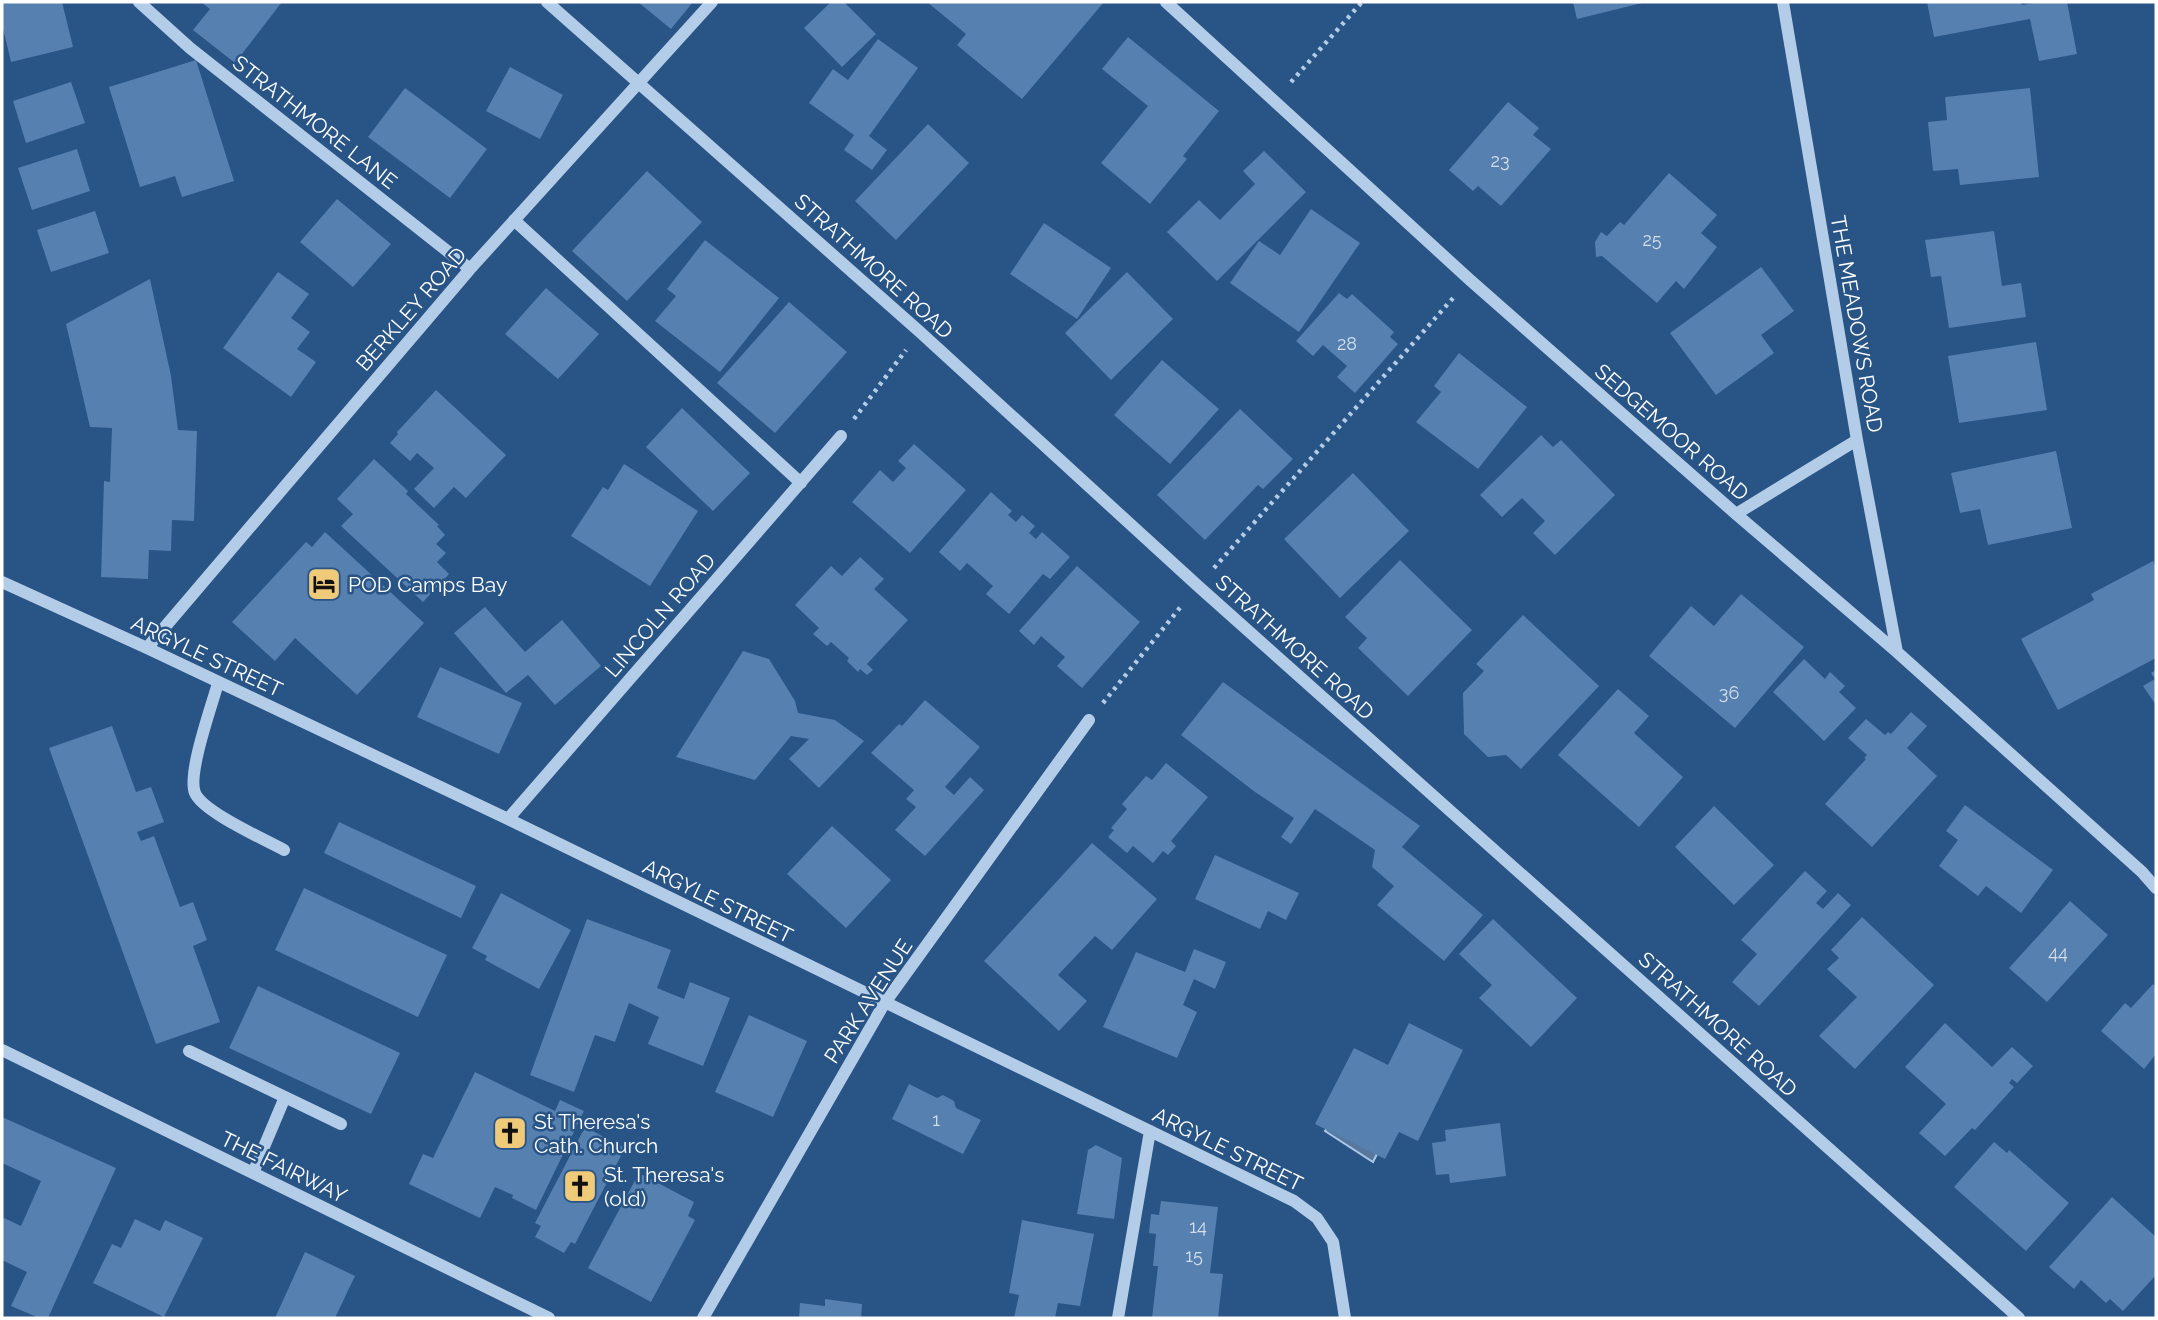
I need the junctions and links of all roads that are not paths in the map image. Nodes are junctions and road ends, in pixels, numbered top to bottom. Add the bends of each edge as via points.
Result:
1 (139, 2) edge
2 (547, 2) edge
3 (712, 2) edge
4 (1166, 2) edge
5 (1783, 2) edge
6 (638, 82) junction
7 (514, 220) junction
8 (470, 269) junction
9 (841, 436) road end
10 (1857, 440) junction
11 (802, 483) junction
12 (1736, 514) junction
13 (2, 582) edge
14 (147, 648) junction
15 (1897, 652) junction
16 (218, 683) junction
17 (1089, 720) road end
18 (508, 819) junction
19 (284, 850) dead end
20 (2156, 888) edge
21 (884, 1004) junction
22 (2, 1050) edge
23 (189, 1051) dead end
24 (285, 1097) junction
25 (341, 1124) dead end
26 (1150, 1131) junction
27 (253, 1172) junction
28 (549, 1318) edge
29 (703, 1318) edge
30 (1118, 1318) edge
31 (1345, 1318) edge
32 (2019, 1318) edge

1 - 8 street, STRATHMORE LANE via 190,48
2 - 6 street, STRATHMORE ROAD
3 - 6 street, BERKLEY ROAD
4 - 12 street, SEDGEMOOR ROAD
5 - 10 street, THE MEADOWS ROAD
6 - 7 street, BERKLEY ROAD
6 - 32 street, STRATHMORE ROAD
7 - 8 street, BERKLEY ROAD
7 - 11 street
8 - 14 street, BERKLEY ROAD
9 - 11 street, LINCOLN ROAD
10 - 12 street
10 - 15 street, THE MEADOWS ROAD
11 - 18 street, LINCOLN ROAD
12 - 15 street, SEDGEMOOR ROAD
13 - 14 street, ARGYLE STREET
14 - 16 street, ARGYLE STREET
15 - 20 street, SEDGEMOOR ROAD
16 - 18 street, ARGYLE STREET
16 - 19 street via 193,773 194,792 207,808
17 - 21 street, PARK AVENUE
18 - 21 street, ARGYLE STREET
21 - 26 street, ARGYLE STREET
21 - 29 street, PARK AVENUE
22 - 27 street, THE FAIRWAY
23 - 24 street
24 - 25 street
24 - 27 street
26 - 30 street
26 - 31 street, ARGYLE STREET via 1268,1187 1317,1218 1333,1242
27 - 28 street, THE FAIRWAY

